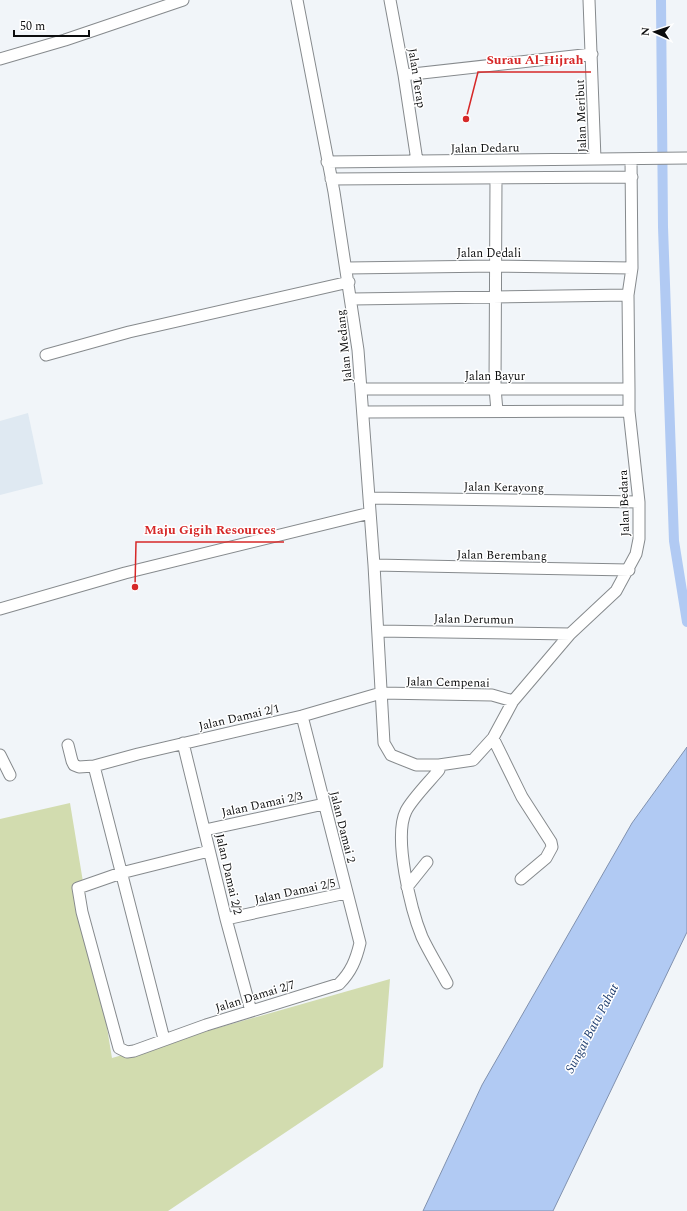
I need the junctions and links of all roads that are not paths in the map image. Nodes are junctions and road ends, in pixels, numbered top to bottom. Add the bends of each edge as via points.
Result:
1 (183, 0) edge
2 (297, 0) edge
3 (390, 0) edge
4 (589, 0) edge
5 (592, 54) junction
6 (0, 59) edge
7 (404, 75) junction
8 (685, 158) edge
9 (631, 159) junction
10 (595, 160) junction
11 (416, 161) junction
12 (327, 162) junction
13 (632, 177) junction
14 (331, 179) junction
15 (496, 179) junction
16 (496, 266) junction
17 (346, 268) junction
18 (632, 268) junction
19 (349, 282) junction
20 (628, 295) junction
21 (496, 297) junction
22 (352, 299) junction
23 (46, 355) dead end
24 (495, 388) junction
25 (361, 389) junction
26 (629, 389) junction
27 (497, 411) junction
28 (629, 411) junction
29 (363, 412) junction
30 (369, 498) junction
31 (639, 502) junction
32 (370, 513) junction
33 (374, 565) junction
34 (629, 570) junction
35 (0, 609) edge
36 (378, 631) junction
37 (570, 634) junction
38 (381, 694) junction
39 (513, 700) junction
40 (302, 716) junction
41 (493, 738) junction
42 (183, 743) junction
43 (68, 745) dead end
44 (0, 755) edge
45 (439, 765) junction
46 (94, 766) junction
47 (10, 775) dead end
48 (324, 804) junction
49 (205, 830) junction
50 (209, 851) junction
51 (427, 862) dead end
52 (121, 873) junction
53 (521, 879) dead end
54 (407, 887) junction
55 (346, 893) junction
56 (226, 919) junction
57 (360, 943) joint
58 (447, 983) dead end
59 (251, 1011) junction
60 (164, 1039) junction

1 - 6 street
2 - 12 street, Jalan Medang
3 - 7 street, Jalan Terap
4 - 5 street, Jalan Meribut
5 - 7 street
5 - 10 street, Jalan Meribut
7 - 11 street, Jalan Terap
8 - 9 street, Jalan Dedaru
9 - 10 street, Jalan Dedaru
9 - 13 street, Jalan Bedara
10 - 11 street, Jalan Dedaru
11 - 12 street, Jalan Dedaru
12 - 14 street, Jalan Medang
13 - 15 street
13 - 18 street, Jalan Bedara
14 - 15 street
14 - 17 street, Jalan Medang
15 - 16 street
16 - 17 street, Jalan Dedali
16 - 18 street, Jalan Dedali
16 - 21 street
17 - 19 street, Jalan Medang
18 - 20 street, Jalan Bedara
19 - 22 street, Jalan Medang
19 - 23 street via 129,332
20 - 21 street
20 - 26 street, Jalan Bedara
21 - 22 street
21 - 24 street
22 - 25 street, Jalan Medang
24 - 25 street, Jalan Bayur
24 - 26 street, Jalan Bayur
24 - 27 street
25 - 29 street, Jalan Medang
26 - 28 street, Jalan Bedara
27 - 28 street
27 - 29 street
28 - 31 street, Jalan Bedara
29 - 30 street, Jalan Medang
30 - 31 street, Jalan Kerayong
30 - 32 street, Jalan Medang
31 - 34 street, Jalan Bedara via 639,539
32 - 33 street, Jalan Medang
32 - 35 street via 132,571
33 - 34 street, Jalan Berembang
33 - 36 street, Jalan Medang
34 - 37 street, Jalan Bedara via 616,591
36 - 37 street, Jalan Derumun
36 - 38 street, Jalan Medang
37 - 39 street, Jalan Bedara
38 - 39 street, Jalan Cempenai via 492,695
38 - 40 street, Jalan Cempenai
38 - 45 street, Jalan Bedara via 384,743 391,755 416,765
39 - 41 street, Jalan Bedara
40 - 42 street, Jalan Damai 2/1
40 - 48 street, Jalan Damai 2
41 - 45 street, Jalan Bedara via 472,760
41 - 53 street via 522,797 552,847 546,858
42 - 46 street, Jalan Damai 2/1
42 - 49 street, Jalan Damai 2/2
43 - 46 street, Jalan Damai 2/1 via 74,765
44 - 47 street
45 - 54 street via 439,770 406,811 402,844
46 - 52 street
48 - 49 street, Jalan Damai 2/3
48 - 55 street, Jalan Damai 2
49 - 50 street, Jalan Damai 2/2
50 - 52 street
50 - 56 street, Jalan Damai 2/2
51 - 54 street
52 - 60 street
52 - 60 street, Jalan Damai 2/7 via 85,884 78,888 78,893 119,1048 127,1052 134,1051
54 - 58 street via 422,936
55 - 56 street, Jalan Damai 2/5
55 - 57 street, Jalan Damai 2
56 - 59 street, Jalan Damai 2/2
57 - 59 street, Jalan Damai 2/7 via 356,960 339,984
59 - 60 street, Jalan Damai 2/7

